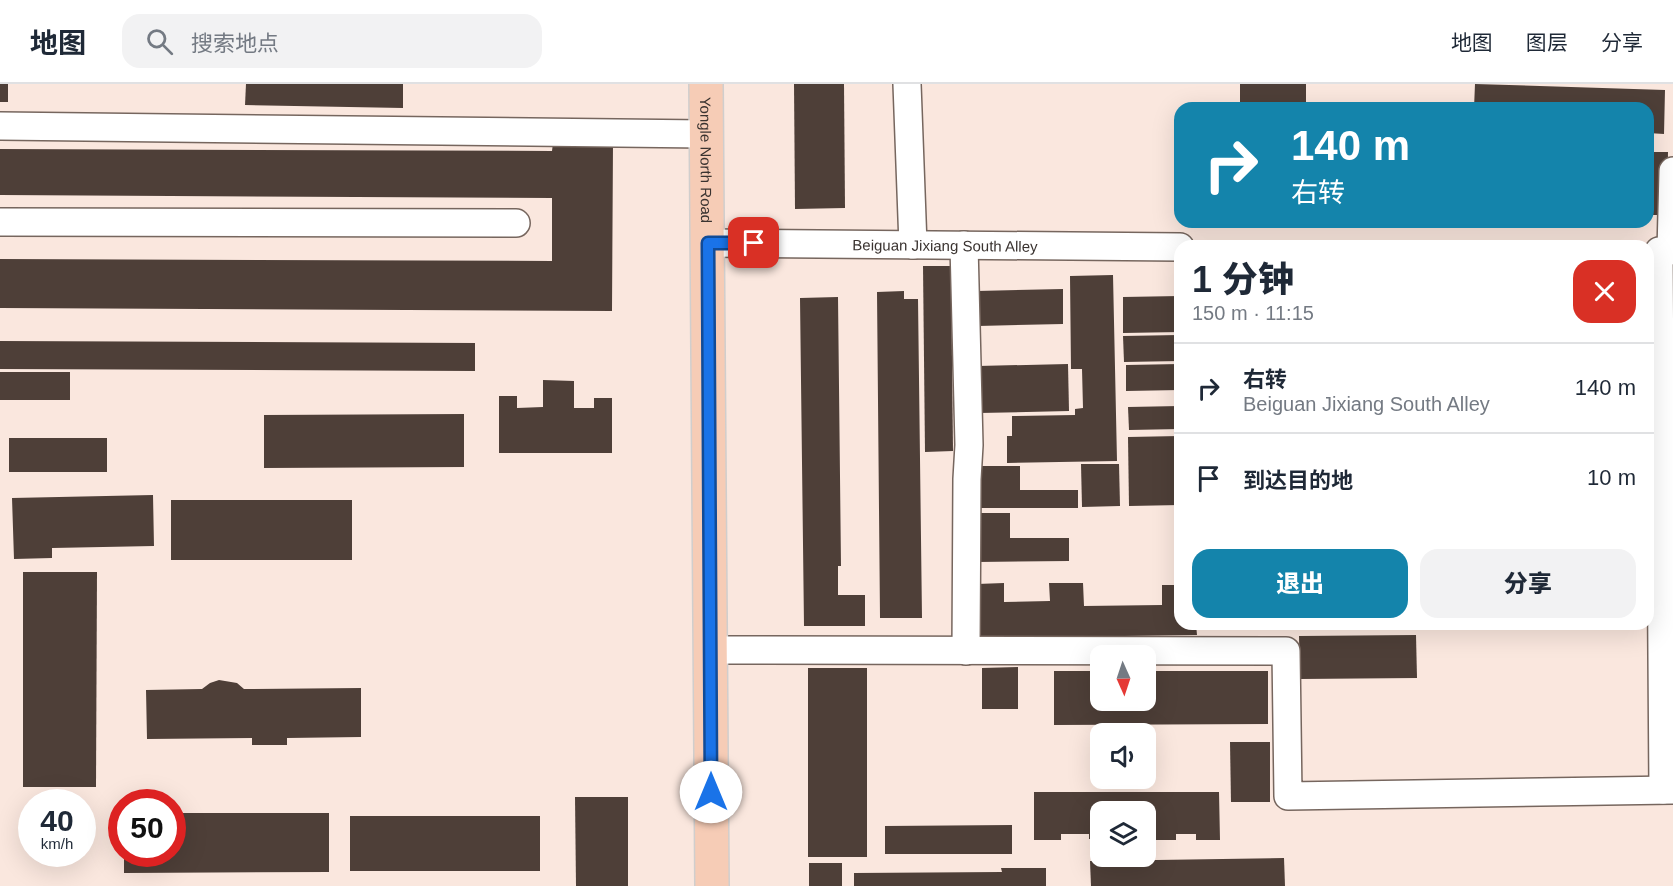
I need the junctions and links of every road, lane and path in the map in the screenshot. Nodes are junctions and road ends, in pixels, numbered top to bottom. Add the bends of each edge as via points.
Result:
1 (706, 84) edge
2 (908, 84) edge
3 (0, 126) edge
4 (705, 134) junction
5 (1673, 171) edge
6 (0, 222) edge
7 (516, 223) dead end
8 (708, 243) junction
9 (913, 245) junction
10 (964, 245) junction
11 (1174, 247) edge
12 (1663, 251) edge
13 (1661, 533) edge
14 (711, 650) junction
15 (966, 651) junction
16 (1668, 790) edge
17 (712, 886) edge

1 - 4 main road, Yongle North Road
2 - 9 street
3 - 4 street
4 - 8 main road, Yongle North Road
5 - 12 street
6 - 7 street
8 - 9 street, Beiguan Jixiang South Alley
8 - 14 main road, Yongle North Road
9 - 10 street, Beiguan Jixiang South Alley
10 - 11 street, Beiguan Jixiang South Alley
10 - 15 street via 969,445
12 - 13 street
13 - 16 street
14 - 15 street
14 - 17 main road, Yongle North Road
15 - 16 street via 1286,651 1288,796

